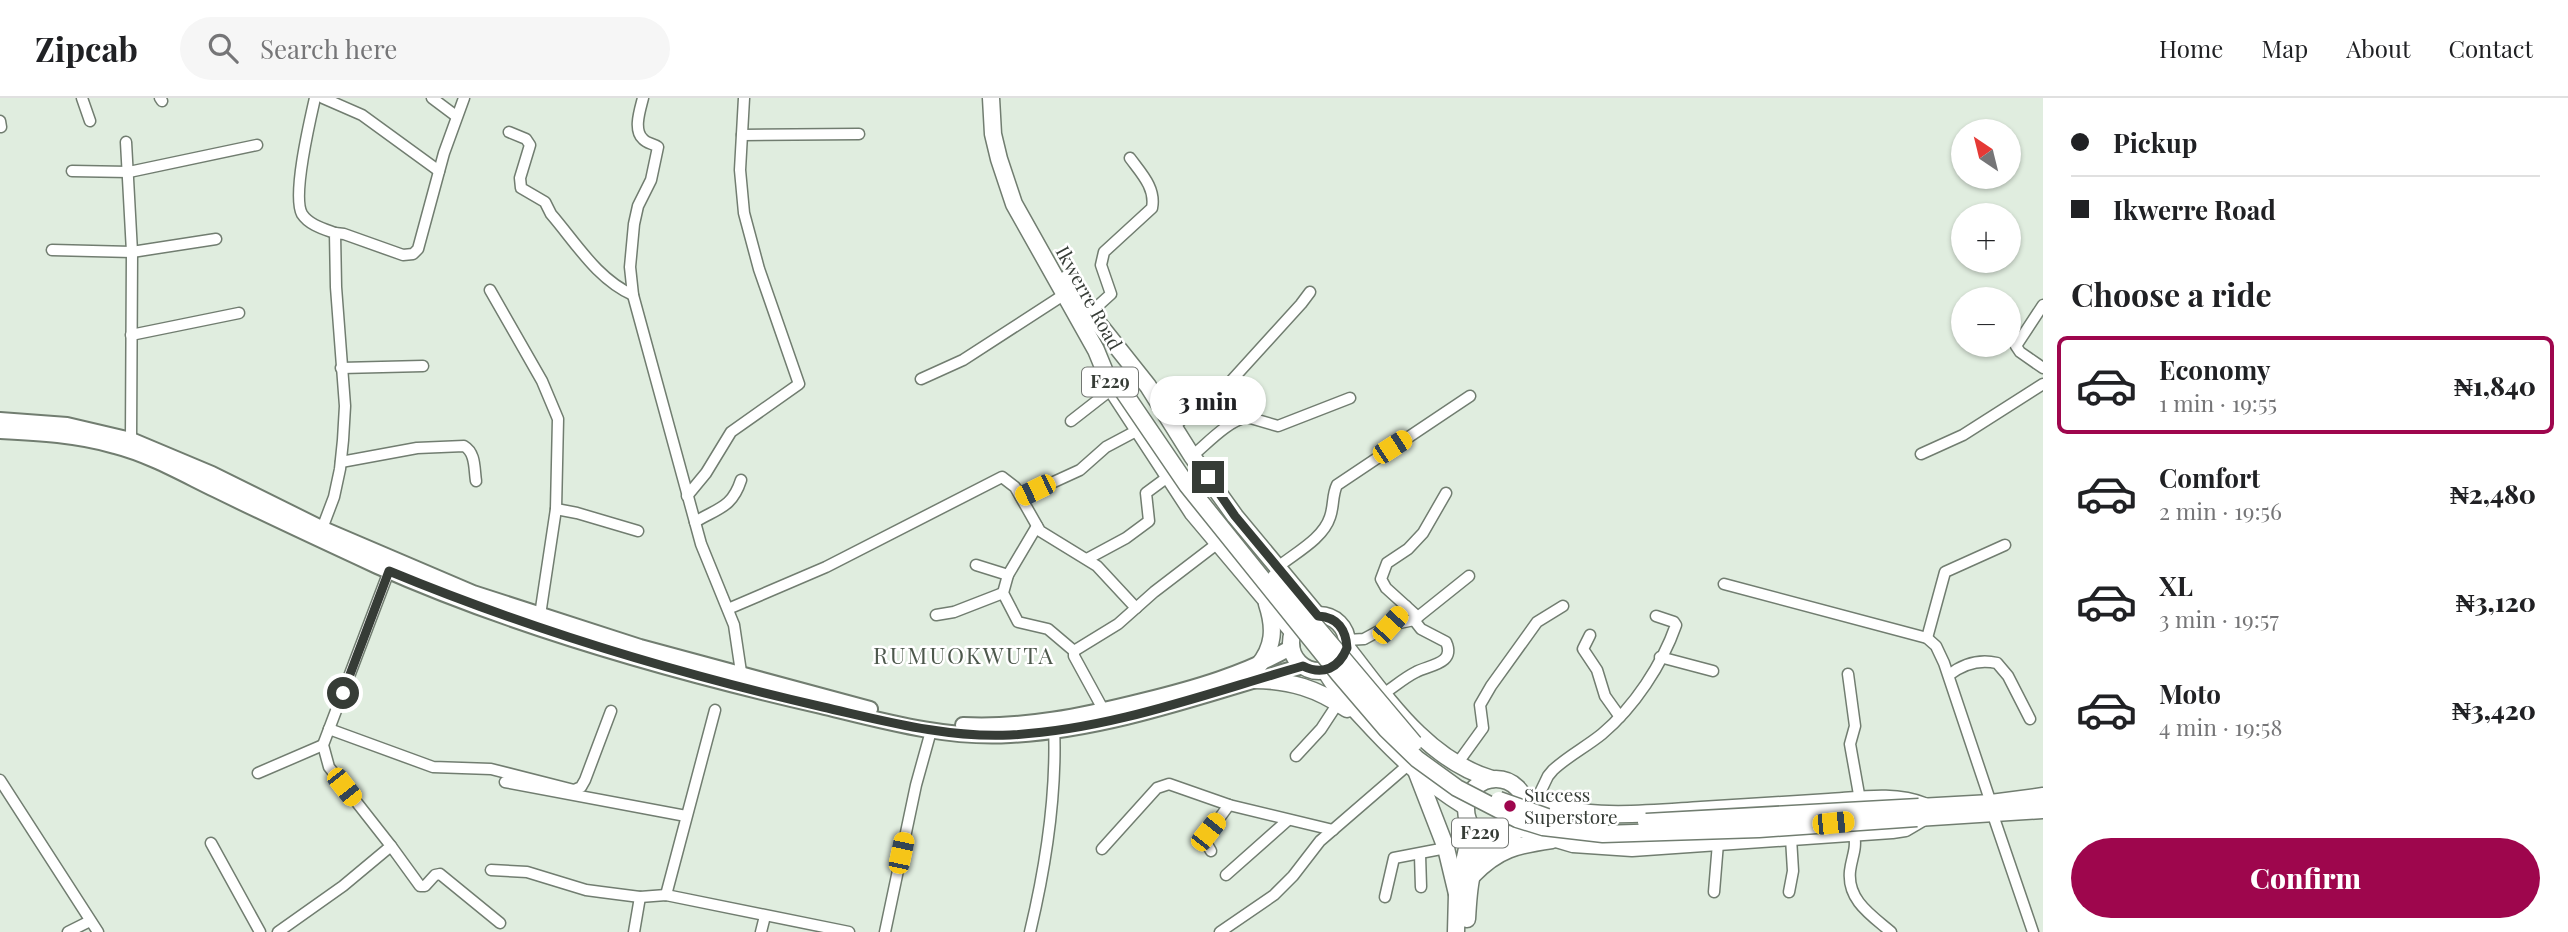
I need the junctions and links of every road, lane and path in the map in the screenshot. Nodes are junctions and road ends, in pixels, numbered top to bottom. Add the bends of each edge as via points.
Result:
1 (82, 98) edge
2 (315, 98) edge
3 (323, 98) edge
4 (432, 98) edge
5 (464, 98) edge
6 (643, 98) edge
7 (744, 98) edge
8 (991, 98) edge
9 (1000, 98) edge
10 (456, 116) junction
11 (90, 121) dead end
12 (509, 132) dead end
13 (859, 134) dead end
14 (742, 135) junction
15 (126, 142) dead end
16 (257, 145) dead end
17 (1130, 158) dead end
18 (72, 171) dead end
19 (129, 172) junction
20 (439, 172) junction
21 (335, 233) junction
22 (216, 239) dead end
23 (52, 250) dead end
24 (132, 252) junction
25 (490, 290) dead end
26 (1310, 292) dead end
27 (1065, 294) junction
28 (633, 295) junction
29 (2043, 305) edge
30 (239, 313) dead end
31 (1090, 313) junction
32 (131, 335) junction
33 (1111, 342) junction
34 (2042, 364) edge
35 (424, 366) dead end
36 (341, 368) junction
37 (921, 379) dead end
38 (2043, 384) edge
39 (1122, 388) junction
40 (1470, 396) dead end
41 (1350, 398) dead end
42 (0, 420) edge
43 (1071, 421) dead end
44 (1174, 426) junction
45 (1138, 430) junction
46 (0, 431) edge
47 (131, 440) junction
48 (1921, 454) dead end
49 (1192, 456) junction
50 (341, 462) junction
51 (1169, 476) junction
52 (741, 480) dead end
53 (476, 481) dead end
54 (1446, 493) dead end
55 (687, 495) junction
56 (1021, 497) junction
57 (556, 509) junction
58 (695, 522) junction
59 (1037, 526) junction
60 (638, 531) dead end
61 (320, 534) junction
62 (1218, 543) junction
63 (2005, 545) dead end
64 (1087, 559) junction
65 (976, 565) dead end
66 (1278, 567) junction
67 (389, 571) junction
68 (1008, 575) junction
69 (1469, 576) dead end
70 (1724, 584) dead end
71 (1003, 593) junction
72 (1266, 599) junction
73 (1563, 606) dead end
74 (1406, 607) junction
75 (1136, 608) junction
76 (728, 609) junction
77 (540, 615) junction
78 (936, 615) dead end
79 (1318, 616) junction
80 (1656, 617) dead end
81 (1416, 618) junction
82 (1390, 625) junction
83 (1590, 635) dead end
84 (1927, 638) junction
85 (1293, 640) junction
86 (1347, 644) junction
87 (1074, 651) junction
88 (1660, 657) junction
89 (1303, 666) junction
90 (1325, 670) junction
91 (1713, 671) dead end
92 (741, 672) junction
93 (1256, 673) junction
94 (1848, 674) dead end
95 (1949, 675) junction
96 (1383, 694) junction
97 (1338, 703) junction
98 (715, 710) dead end
99 (611, 711) dead end
100 (1104, 711) junction
101 (1620, 717) junction
102 (2030, 719) dead end
103 (1367, 722) junction
104 (1054, 726) junction
105 (329, 729) junction
106 (931, 731) junction
107 (323, 745) junction
108 (1296, 756) dead end
109 (1457, 764) junction
110 (1412, 769) junction
111 (258, 773) dead end
112 (1492, 779) junction
113 (0, 780) edge
114 (505, 782) dead end
115 (2043, 796) edge
116 (10, 797) junction
117 (1529, 798) junction
118 (1860, 800) junction
119 (0, 803) edge
120 (1229, 805) junction
121 (1466, 807) junction
122 (1992, 809) junction
123 (2043, 810) edge
124 (1921, 813) junction
125 (687, 816) junction
126 (1287, 821) junction
127 (1472, 826) junction
128 (1519, 828) junction
129 (1333, 830) junction
130 (1854, 833) junction
131 (1493, 838) junction
132 (1791, 838) junction
133 (1558, 840) junction
134 (211, 843) dead end
135 (1717, 843) junction
136 (391, 846) junction
137 (1446, 848) junction
138 (1102, 849) dead end
139 (1211, 851) dead end
140 (1420, 855) junction
141 (491, 870) dead end
142 (1227, 875) dead end
143 (1471, 877) junction
144 (1421, 887) dead end
145 (1714, 892) dead end
146 (1789, 892) dead end
147 (1457, 894) junction
148 (666, 895) junction
149 (640, 897) junction
150 (1385, 897) dead end
151 (765, 916) junction
152 (90, 921) junction
153 (500, 923) dead end
154 (68, 932) edge
155 (98, 932) edge
156 (260, 932) edge
157 (279, 932) edge
158 (634, 932) edge
159 (761, 932) edge
160 (849, 932) edge
161 (885, 932) edge
162 (1030, 932) edge
163 (1220, 932) edge
164 (1456, 932) edge
165 (1466, 932) edge
166 (1891, 932) edge
167 (2033, 932) edge

1 - 11 street
2 - 21 street via 298,202 308,219
3 - 20 street via 362,115
4 - 10 street
5 - 10 street
6 - 28 street via 639,135 658,147 634,224
7 - 14 street
8 - 27 main road, Ikwerre Road / F229 via 993,134 1007,186
9 - 31 main road, Ikwerre Road / F229 via 1002,129 1016,184 1041,235
10 - 20 street
12 - 28 street via 530,145 520,178 522,188 545,202 606,279
13 - 14 street
14 - 55 street via 741,196 750,240 799,384 731,432
15 - 19 street
16 - 19 street
17 - 31 street via 1147,181 1152,208 1104,252 1101,265 1111,294
18 - 19 street
19 - 24 street
20 - 21 street via 413,254 403,255
21 - 36 street
22 - 24 street
23 - 24 street
24 - 32 street
25 - 57 street via 542,381 558,419
26 - 44 street via 1231,381
27 - 37 street via 981,350
27 - 39 main road, Ikwerre Road / F229
28 - 55 street
29 - 34 street via 2016,346
30 - 32 street
31 - 33 main road, Ikwerre Road / F229
32 - 47 street
33 - 39 main road
33 - 44 main road, Ikwerre Road / F229
35 - 36 street
36 - 50 street via 345,406
38 - 48 street via 1957,439
39 - 43 street
39 - 45 main road, F229
39 - 124 main road, bridge via 1416,745 1497,799 1548,818 1599,824
40 - 66 street via 1337,485 1331,515 1321,534
41 - 49 street via 1278,426 1242,418
42 - 47 main road via 67,425
44 - 49 main road, Ikwerre Road / F229
45 - 51 main road, F229
45 - 56 street via 1106,447 1080,470
46 - 61 main road via 58,434 119,446
47 - 61 main road via 212,474
49 - 66 main road, Ikwerre Road / F229
50 - 53 street via 417,448 464,446 473,456
50 - 61 street
51 - 62 main road, F229
51 - 64 street via 1146,493 1149,521
52 - 58 street via 734,499
54 - 74 street via 1423,533 1387,563 1381,579
55 - 58 street
56 - 59 street
56 - 76 street via 1010,481 996,479 826,567
57 - 60 street
57 - 77 street
58 - 76 street
59 - 64 street
59 - 68 street
61 - 67 main road
61 - 77 main road
62 - 72 main road, F229
62 - 75 street
63 - 84 street via 1945,572
64 - 75 street
65 - 68 street
66 - 79 main road, Ikwerre Road / F229
67 - 105 street
67 - 106 main road via 456,599 607,649 750,690
68 - 71 street
69 - 81 street
70 - 84 street
71 - 78 street
71 - 87 street via 1018,622 1048,629
72 - 85 main road, F229
72 - 93 main road via 1272,637
73 - 109 street via 1537,622 1491,686 1480,705 1483,727
74 - 81 street
74 - 82 street
75 - 87 street
76 - 92 street
77 - 92 main road via 640,647
79 - 85 main road via 1302,621
79 - 86 main road via 1339,624
80 - 88 street via 1676,625
81 - 82 street
81 - 96 street via 1421,629 1446,642 1447,654 1438,665 1415,672
82 - 86 street
83 - 101 street via 1583,649
84 - 95 street
85 - 89 main road via 1295,658
85 - 93 main road
86 - 90 main road via 1340,661
86 - 96 main road, F229
87 - 100 street
88 - 91 street
88 - 101 street via 1632,706
89 - 90 main road
89 - 93 main road
90 - 103 main road, F229
92 - 104 main road via 926,721
93 - 97 main road via 1322,693
93 - 100 main road
93 - 104 main road via 1159,707
94 - 118 street via 1855,726 1850,744
95 - 102 street via 1966,664 1997,663
95 - 122 street
96 - 109 main road, F229 via 1426,741
97 - 103 main road
97 - 108 street
98 - 125 street
99 - 105 street via 585,780 574,790 491,769 433,767
100 - 104 main road
101 - 117 street via 1553,770
103 - 110 main road, F229
104 - 106 main road via 987,736
104 - 162 street via 1049,825
105 - 107 street
106 - 161 street
107 - 111 street
107 - 136 street via 329,767
109 - 112 main road, F229
110 - 121 main road, F229
110 - 129 street
110 - 137 main road
112 - 117 main road, F229 via 1508,781
112 - 121 main road, F229 via 1473,790
113 - 116 street
114 - 125 street
115 - 122 main road
116 - 119 street
116 - 152 street
117 - 118 main road via 1566,811 1603,814
117 - 128 main road, F229
118 - 124 main road via 1903,799
120 - 126 street
120 - 138 street via 1163,785
120 - 139 street via 1204,839
121 - 127 main road, F229
122 - 123 main road
122 - 124 main road
122 - 167 street
124 - 130 main road via 1905,828
125 - 148 street
126 - 129 street
126 - 142 street
127 - 131 main road, F229
127 - 147 main road, F229
128 - 131 main road, F229
128 - 133 main road
129 - 163 street via 1274,895
130 - 132 main road
130 - 166 street via 1851,890 1863,909
131 - 143 main road, F229 via 1474,862
132 - 135 main road
132 - 146 street
133 - 135 main road via 1632,848
133 - 143 main road via 1502,851
134 - 156 street
135 - 145 street
136 - 153 street via 420,886 440,874
136 - 157 street
137 - 140 street
137 - 147 main road
140 - 144 street
140 - 150 street via 1392,860
141 - 149 street via 527,872 586,890
143 - 165 main road, F229
147 - 164 main road, F229
148 - 149 street
148 - 151 street
149 - 158 street
151 - 159 street
151 - 160 street
152 - 154 street
152 - 155 street

